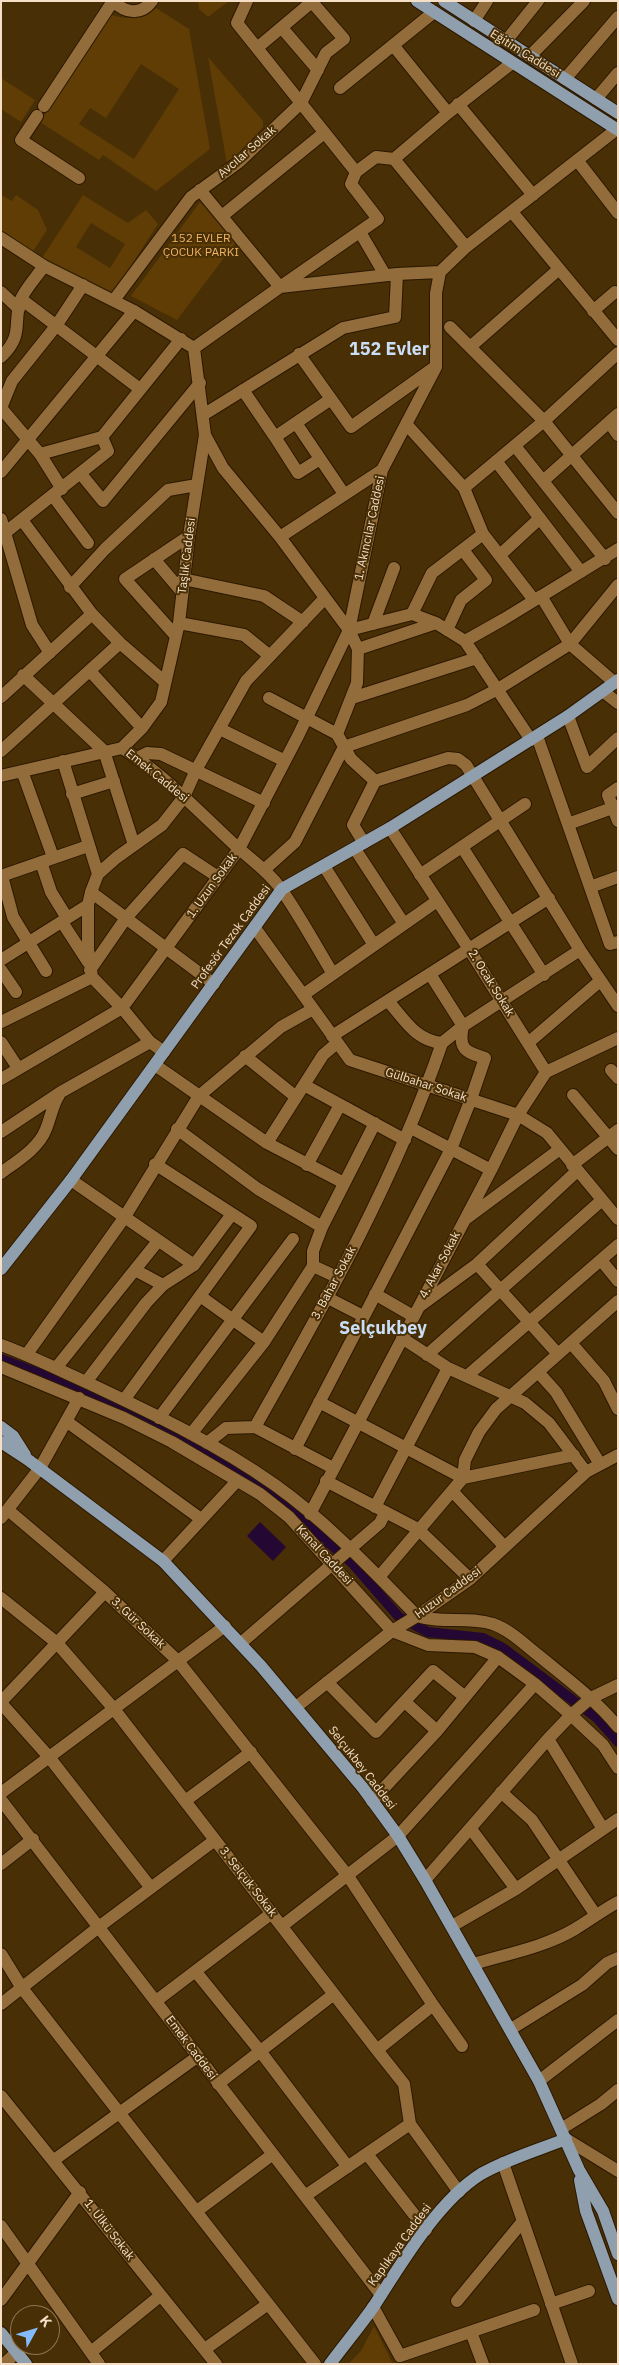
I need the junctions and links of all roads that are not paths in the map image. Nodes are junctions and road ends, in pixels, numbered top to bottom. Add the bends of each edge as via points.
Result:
1 (113, 1) edge
2 (152, 1) edge
3 (247, 1) edge
4 (417, 1) edge
5 (444, 1) edge
6 (487, 1) edge
7 (538, 1) edge
8 (584, 1) edge
9 (313, 2) edge
10 (434, 12) junction
11 (618, 17) edge
12 (474, 21) junction
13 (282, 28) junction
14 (506, 41) junction
15 (393, 45) junction
16 (257, 48) junction
17 (530, 56) junction
18 (512, 62) junction
19 (318, 70) junction
20 (618, 73) edge
21 (565, 79) junction
22 (340, 88) dead end
23 (596, 99) junction
24 (301, 103) junction
25 (458, 104) junction
26 (448, 113) junction
27 (618, 113) edge
28 (617, 129) edge
29 (324, 133) junction
30 (394, 159) junction
31 (577, 160) junction
32 (356, 172) junction
33 (79, 178) dead end
34 (200, 190) junction
35 (534, 195) junction
36 (512, 212) junction
37 (618, 213) edge
38 (222, 216) junction
39 (360, 232) junction
40 (1, 238) edge
41 (466, 248) junction
42 (44, 266) junction
43 (559, 269) junction
44 (440, 272) junction
45 (391, 275) junction
46 (83, 285) junction
47 (280, 287) junction
48 (1, 292) edge
49 (617, 292) edge
50 (114, 300) junction
51 (20, 304) junction
52 (594, 310) junction
53 (134, 311) junction
54 (56, 326) junction
55 (450, 327) dead end
56 (181, 339) junction
57 (618, 340) edge
58 (470, 347) junction
59 (194, 348) junction
60 (4, 350) edge
61 (618, 353) edge
62 (299, 354) junction
63 (97, 356) junction
64 (436, 367) junction
65 (200, 383) junction
66 (140, 389) junction
67 (243, 390) junction
68 (331, 399) junction
69 (1, 408) edge
70 (203, 415) junction
71 (614, 418) edge
72 (544, 421) junction
73 (296, 423) junction
74 (407, 425) junction
75 (205, 435) junction
76 (618, 435) edge
77 (102, 436) junction
78 (275, 437) junction
79 (27, 439) junction
80 (515, 446) junction
81 (40, 454) junction
82 (572, 455) junction
83 (320, 459) junction
84 (496, 461) junction
85 (382, 470) junction
86 (1, 472) edge
87 (81, 474) junction
88 (543, 481) junction
89 (197, 485) junction
90 (464, 488) junction
91 (58, 492) junction
92 (344, 494) junction
93 (618, 512) edge
94 (540, 518) junction
95 (1, 519) edge
96 (22, 520) junction
97 (6, 532) junction
98 (483, 534) junction
99 (189, 536) junction
100 (280, 537) junction
101 (88, 543) dead end
102 (618, 549) edge
103 (462, 550) junction
104 (500, 555) junction
105 (154, 559) junction
106 (605, 559) junction
107 (394, 568) dead end
108 (581, 572) junction
109 (183, 579) junction
110 (618, 585) edge
111 (70, 587) junction
112 (182, 592) junction
113 (325, 598) junction
114 (538, 598) junction
115 (92, 614) junction
116 (412, 614) junction
117 (303, 622) junction
118 (436, 623) junction
119 (373, 624) junction
120 (177, 629) junction
121 (349, 630) junction
122 (447, 630) junction
123 (465, 641) junction
124 (120, 643) junction
125 (570, 644) junction
126 (358, 649) junction
127 (50, 653) junction
128 (270, 656) junction
129 (477, 658) junction
130 (90, 671) junction
131 (23, 675) junction
132 (165, 682) junction
133 (616, 682) edge
134 (4, 689) edge
135 (498, 689) junction
136 (604, 692) junction
137 (268, 698) dead end
138 (352, 698) junction
139 (618, 703) edge
140 (53, 705) junction
141 (568, 716) junction
142 (307, 718) junction
143 (142, 728) junction
144 (220, 729) junction
145 (337, 734) junction
146 (534, 738) junction
147 (618, 738) edge
148 (344, 747) junction
149 (122, 748) junction
150 (1, 751) edge
151 (104, 751) junction
152 (137, 758) junction
153 (63, 761) junction
154 (285, 761) junction
155 (196, 770) junction
156 (22, 771) junction
157 (474, 775) junction
158 (1, 776) edge
159 (375, 780) junction
160 (114, 781) junction
161 (618, 788) edge
162 (72, 794) junction
163 (184, 797) junction
164 (264, 803) junction
165 (525, 804) dead end
166 (615, 807) edge
167 (500, 820) junction
168 (618, 821) edge
169 (568, 824) junction
170 (390, 828) junction
171 (134, 845) junction
172 (88, 846) junction
173 (359, 846) junction
174 (462, 847) junction
175 (240, 849) junction
176 (46, 860) junction
177 (324, 866) junction
178 (265, 869) junction
179 (98, 874) junction
180 (420, 875) junction
181 (2, 876) edge
182 (218, 877) junction
183 (618, 877) edge
184 (590, 887) junction
185 (282, 890) junction
186 (90, 892) junction
187 (549, 898) junction
188 (437, 901) junction
189 (88, 905) junction
190 (126, 918) junction
191 (64, 920) junction
192 (512, 922) junction
193 (404, 924) junction
194 (255, 928) junction
195 (618, 942) edge
196 (28, 944) junction
197 (374, 945) junction
198 (167, 949) junction
199 (469, 949) junction
200 (580, 950) junction
201 (1, 960) edge
202 (90, 969) junction
203 (1, 970) edge
204 (46, 971) dead end
205 (333, 974) junction
206 (430, 974) junction
207 (544, 975) junction
208 (600, 981) junction
209 (214, 984) junction
210 (16, 992) dead end
211 (303, 995) junction
212 (388, 1000) junction
213 (503, 1002) junction
214 (618, 1006) edge
215 (122, 1008) junction
216 (313, 1009) junction
217 (1, 1022) edge
218 (463, 1026) junction
219 (618, 1038) edge
220 (335, 1040) junction
221 (1, 1042) edge
222 (150, 1042) junction
223 (442, 1043) junction
224 (528, 1043) junction
225 (164, 1052) junction
226 (245, 1056) junction
227 (155, 1064) junction
228 (18, 1068) junction
229 (546, 1072) junction
230 (1, 1079) edge
231 (304, 1085) junction
232 (428, 1086) junction
233 (61, 1092) junction
234 (574, 1095) dead end
235 (199, 1096) junction
236 (296, 1097) junction
237 (471, 1099) junction
238 (340, 1105) junction
239 (518, 1114) junction
240 (375, 1123) junction
241 (177, 1129) junction
242 (1, 1132) edge
243 (408, 1134) junction
244 (613, 1134) edge
245 (267, 1143) junction
246 (451, 1149) junction
247 (560, 1149) junction
248 (618, 1149) edge
249 (155, 1164) junction
250 (306, 1165) junction
251 (575, 1168) junction
252 (491, 1170) junction
253 (1, 1173) edge
254 (71, 1180) junction
255 (344, 1183) junction
256 (602, 1200) junction
257 (232, 1214) junction
258 (124, 1218) junction
259 (618, 1218) edge
260 (464, 1220) junction
261 (322, 1227) junction
262 (293, 1239) dead end
263 (158, 1240) junction
264 (618, 1245) edge
265 (601, 1260) junction
266 (477, 1264) junction
267 (194, 1265) junction
268 (313, 1266) junction
269 (1, 1269) edge
270 (135, 1270) junction
271 (337, 1277) junction
272 (618, 1281) edge
273 (163, 1286) junction
274 (500, 1290) junction
275 (375, 1294) junction
276 (200, 1296) junction
277 (326, 1297) junction
278 (618, 1301) edge
279 (415, 1312) junction
280 (363, 1316) junction
281 (231, 1319) junction
282 (529, 1322) junction
283 (402, 1338) junction
284 (264, 1342) junction
285 (571, 1343) junction
286 (1, 1345) edge
287 (27, 1354) junction
288 (558, 1354) junction
289 (427, 1355) junction
290 (1, 1367) edge
291 (56, 1368) junction
292 (448, 1368) junction
293 (538, 1372) junction
294 (467, 1376) junction
295 (86, 1382) junction
296 (511, 1396) junction
297 (79, 1398) junction
298 (124, 1400) junction
299 (319, 1402) junction
300 (618, 1409) edge
301 (159, 1418) junction
302 (66, 1421) junction
303 (358, 1422) junction
304 (1, 1427) edge
305 (255, 1428) junction
306 (191, 1434) junction
307 (1, 1442) edge
308 (207, 1443) junction
309 (407, 1448) junction
310 (295, 1449) junction
311 (574, 1455) junction
312 (618, 1455) edge
313 (28, 1459) junction
314 (600, 1464) junction
315 (40, 1468) junction
316 (333, 1468) junction
317 (586, 1472) junction
318 (463, 1478) junction
319 (237, 1481) junction
320 (326, 1482) junction
321 (452, 1491) junction
322 (380, 1510) junction
323 (4, 1514) edge
324 (310, 1514) junction
325 (202, 1519) junction
326 (418, 1528) junction
327 (505, 1547) junction
328 (352, 1549) junction
329 (163, 1561) junction
330 (333, 1564) junction
331 (379, 1576) junction
332 (470, 1579) junction
333 (105, 1592) junction
334 (1, 1598) edge
335 (417, 1616) junction
336 (225, 1626) junction
337 (395, 1629) junction
338 (57, 1643) junction
339 (240, 1643) junction
340 (498, 1657) junction
341 (178, 1661) junction
342 (328, 1682) junction
343 (535, 1684) junction
344 (618, 1685) edge
345 (465, 1697) junction
346 (589, 1700) junction
347 (1, 1702) edge
348 (405, 1702) junction
349 (296, 1707) junction
350 (114, 1708) junction
351 (574, 1713) junction
352 (618, 1728) edge
353 (437, 1731) junction
354 (548, 1739) junction
355 (251, 1752) junction
356 (49, 1757) junction
357 (618, 1768) edge
358 (1, 1792) edge
359 (501, 1792) junction
360 (1, 1800) edge
361 (186, 1801) junction
362 (372, 1801) junction
363 (618, 1819) edge
364 (471, 1829) junction
365 (603, 1829) junction
366 (398, 1836) junction
367 (32, 1839) junction
368 (215, 1840) junction
369 (558, 1859) junction
370 (1, 1864) edge
371 (348, 1876) junction
372 (425, 1880) junction
373 (151, 1888) junction
374 (516, 1889) junction
375 (618, 1902) edge
376 (272, 1913) junction
377 (595, 1914) junction
378 (100, 1926) junction
379 (282, 1926) junction
380 (452, 1926) junction
381 (1, 1954) edge
382 (618, 1958) edge
383 (473, 1964) junction
384 (196, 1972) junction
385 (22, 1988) junction
386 (334, 1994) junction
387 (156, 2001) junction
388 (1, 2004) edge
389 (433, 2005) junction
390 (618, 2020) edge
391 (510, 2029) junction
392 (462, 2046) dead end
393 (377, 2050) junction
394 (260, 2051) junction
395 (197, 2058) junction
396 (539, 2081) junction
397 (218, 2084) junction
398 (618, 2090) edge
399 (1, 2096) edge
400 (5, 2110) edge
401 (118, 2113) junction
402 (410, 2124) junction
403 (563, 2134) junction
404 (273, 2154) junction
405 (367, 2154) junction
406 (54, 2160) junction
407 (503, 2163) junction
408 (348, 2167) junction
409 (579, 2170) junction
410 (618, 2171) edge
411 (80, 2192) junction
412 (459, 2192) junction
413 (305, 2196) junction
414 (197, 2211) junction
415 (523, 2221) junction
416 (1, 2226) edge
417 (426, 2230) junction
418 (618, 2254) edge
419 (28, 2263) junction
420 (589, 2291) dead end
421 (381, 2295) junction
422 (160, 2296) junction
423 (1, 2300) edge
424 (618, 2300) edge
425 (458, 2301) dead end
426 (268, 2304) junction
427 (551, 2304) junction
428 (373, 2307) junction
429 (534, 2310) dead end
430 (471, 2332) junction
431 (1, 2333) edge
432 (10, 2344) edge
433 (205, 2349) junction
434 (91, 2352) junction
435 (14, 2355) edge
436 (401, 2360) edge
437 (4, 2364) edge
438 (99, 2364) edge
439 (216, 2364) edge
440 (315, 2364) edge
441 (330, 2364) edge
442 (482, 2364) edge
443 (572, 2364) edge

1 - 2 street via 119,7 135,12 143,10
1 - 33 street via 21,140
3 - 16 street via 237,23
4 - 10 main road, Eğitim Caddesi
5 - 12 main road, Eğitim Caddesi
6 - 12 street
7 - 14 street
8 - 17 street
9 - 13 street
9 - 19 street, Avcılar Sokak via 344,39 326,53
10 - 15 street
10 - 18 main road, Eğitim Caddesi
11 - 21 street
12 - 14 main road, Eğitim Caddesi
13 - 16 street
13 - 19 street
14 - 17 main road, Eğitim Caddesi
15 - 22 street
15 - 26 street
16 - 24 street
17 - 21 main road, Eğitim Caddesi
18 - 25 street
18 - 28 main road, Eğitim Caddesi
19 - 24 street, Avcılar Sokak
20 - 23 street
21 - 23 main road, Eğitim Caddesi
23 - 27 main road, Eğitim Caddesi
24 - 29 street
24 - 34 street, Avcılar Sokak via 239,162
25 - 26 street
25 - 35 street
26 - 30 street
28 - 31 street
29 - 32 street
29 - 38 street
30 - 32 street via 376,157
30 - 41 street
31 - 35 street
31 - 37 street
32 - 39 street via 352,184 378,219
34 - 38 street
34 - 50 street, Avcılar Sokak via 191,197
35 - 36 street
36 - 41 street
36 - 43 street
38 - 47 street
39 - 45 street
39 - 47 street
40 - 42 street
41 - 44 street
42 - 46 street
42 - 51 street
43 - 52 street
43 - 58 street
44 - 45 street
44 - 64 street, 1. Akıncılar Caddesi via 436,293
45 - 47 street
45 - 62 street via 396,316 343,328
46 - 50 street
46 - 54 street
47 - 59 street
48 - 51 street
49 - 52 street
50 - 53 street
51 - 54 street
51 - 60 street via 18,334
52 - 57 street
53 - 56 street
53 - 63 street
54 - 63 street
54 - 69 street via 12,381
55 - 58 street
56 - 59 street
56 - 66 street
58 - 72 street
59 - 65 street, Taşlık Caddesi
61 - 72 street
62 - 67 street
62 - 68 street
63 - 66 street
63 - 79 street
64 - 68 street via 351,427
64 - 74 street, 1. Akıncılar Caddesi
65 - 70 street, Taşlık Caddesi
65 - 87 street via 103,501
66 - 77 street
67 - 70 street
67 - 78 street
68 - 73 street
69 - 79 street
70 - 75 street, Taşlık Caddesi
71 - 76 street
71 - 82 street
72 - 80 street
72 - 82 street
73 - 78 street
73 - 83 street
74 - 85 street, 1. Akıncılar Caddesi
74 - 90 street
75 - 89 street, Taşlık Caddesi
75 - 100 street via 223,468
77 - 81 street
77 - 87 street via 108,451
78 - 83 street via 298,473
79 - 81 street
79 - 86 street
80 - 84 street
80 - 88 street
81 - 91 street
82 - 88 street
82 - 93 street
83 - 92 street
84 - 90 street
84 - 94 street
85 - 92 street
85 - 121 street, 1. Akıncılar Caddesi
87 - 91 street
88 - 106 street
89 - 99 street, Taşlık Caddesi
89 - 111 street via 168,490
90 - 98 street
91 - 96 street
91 - 101 street
92 - 100 street
94 - 104 street
94 - 108 street
95 - 97 street
96 - 97 street
96 - 111 street
97 - 127 street via 32,625
98 - 103 street
98 - 104 street
99 - 105 street
99 - 109 street, Taşlık Caddesi
100 - 113 street
102 - 106 street
103 - 116 street via 432,573
103 - 122 street via 486,580 461,600
104 - 114 street
105 - 112 street
105 - 120 street via 125,579
106 - 108 street
107 - 119 street
108 - 114 street
109 - 112 street, Taşlık Caddesi
109 - 117 street via 264,596
110 - 125 street
111 - 115 street
112 - 120 street, Taşlık Caddesi
113 - 117 street
113 - 121 street
114 - 123 street
114 - 125 street
115 - 124 street
115 - 127 street
116 - 118 street
116 - 119 street
117 - 128 street
118 - 122 street
118 - 126 street
119 - 121 street
120 - 128 street via 244,635
120 - 132 street, Taşlık Caddesi
121 - 126 street
121 - 142 street, 1. Uzun Sokak
122 - 123 street
123 - 129 street
124 - 130 street
124 - 132 street
125 - 133 street
125 - 135 street
126 - 138 street via 357,683
127 - 131 street
128 - 144 street via 246,681
129 - 135 street
129 - 138 street
130 - 140 street
130 - 143 street
131 - 134 street
131 - 140 street
132 - 143 street, Taşlık Caddesi via 161,702
133 - 136 main road, Profesör Tezok Caddesi
135 - 146 street
135 - 148 street via 467,705
136 - 139 street
136 - 141 main road, Profesör Tezok Caddesi
137 - 142 street
138 - 145 street
140 - 150 street
140 - 151 street
141 - 146 main road, Profesör Tezok Caddesi
141 - 147 street via 587,766
142 - 145 street
142 - 154 street, 1. Uzun Sokak
143 - 149 street, Taşlık Caddesi
144 - 154 street
144 - 155 street
145 - 148 street
146 - 157 main road, Profesör Tezok Caddesi
146 - 169 street
148 - 159 street via 351,759
148 - 178 street via 295,842
149 - 151 street, Emek Caddesi
149 - 152 street, Emek Caddesi
151 - 153 street, Emek Caddesi
151 - 160 street
152 - 155 street via 157,753
152 - 163 street, Emek Caddesi
153 - 156 street, Emek Caddesi
153 - 162 street
154 - 164 street, 1. Uzun Sokak
155 - 163 street
155 - 164 street
156 - 158 street, Emek Caddesi
156 - 176 street
157 - 159 street via 458,758 448,758
157 - 167 street
157 - 170 main road, Profesör Tezok Caddesi
159 - 173 street via 354,825
160 - 162 street
160 - 171 street
161 - 166 street via 608,795
162 - 172 street
163 - 171 street via 162,825
163 - 175 street, Emek Caddesi
164 - 175 street, 1. Uzun Sokak
165 - 167 street
166 - 168 street
166 - 169 street
167 - 174 street
167 - 187 street
169 - 184 street
170 - 173 main road, Profesör Tezok Caddesi
170 - 180 street, 2. Ocak Sokak
171 - 179 street
172 - 176 street
172 - 179 street
173 - 177 main road, Profesör Tezok Caddesi
173 - 193 street
174 - 180 street
174 - 192 street
175 - 178 street, Emek Caddesi
175 - 182 street, 1. Uzun Sokak
176 - 181 street
176 - 191 street via 50,892
177 - 185 main road, Profesör Tezok Caddesi
177 - 197 street
178 - 185 street, Emek Caddesi
179 - 186 street
180 - 188 street, 2. Ocak Sokak
181 - 196 street via 13,917
182 - 190 street via 183,854
182 - 198 street, 1. Uzun Sokak
183 - 184 street
184 - 195 street via 610,944
185 - 194 main road, Profesör Tezok Caddesi
185 - 205 street, Emek Caddesi
186 - 189 street
186 - 190 street
187 - 192 street
187 - 200 street
188 - 193 street
188 - 199 street, 2. Ocak Sokak
189 - 191 street
189 - 202 street
190 - 198 street
190 - 202 street
191 - 196 street
191 - 202 street
192 - 199 street
192 - 207 street
193 - 197 street
194 - 209 main road, Profesör Tezok Caddesi
194 - 211 street, Gülbahar Sokak
196 - 201 street
196 - 204 street
197 - 205 street
198 - 209 street
198 - 215 street, 1. Uzun Sokak
199 - 206 street
199 - 213 street, 2. Ocak Sokak
200 - 207 street
200 - 208 street
202 - 215 street
202 - 217 street
203 - 210 street
205 - 211 street
206 - 212 street
206 - 218 street
207 - 213 street
208 - 214 street
208 - 224 street
209 - 225 main road, Profesör Tezok Caddesi
211 - 216 street, Gülbahar Sokak
212 - 220 street
212 - 223 street via 420,1037 428,1042
213 - 218 street
213 - 224 street, 2. Ocak Sokak
215 - 222 street
215 - 228 street, 1. Uzun Sokak
216 - 220 street, Gülbahar Sokak
216 - 226 street via 281,1027
218 - 223 street
218 - 237 street via 462,1045 467,1052 485,1058
219 - 229 street
220 - 231 street
220 - 232 street, Gülbahar Sokak via 350,1060
221 - 228 street
222 - 225 street
222 - 233 street
223 - 232 street, 3. Bahar Sokak
224 - 229 street, 2. Ocak Sokak
225 - 227 main road, Profesör Tezok Caddesi
226 - 235 street
226 - 236 street
227 - 235 street
227 - 254 main road, Profesör Tezok Caddesi
228 - 230 street, 1. Uzun Sokak
229 - 239 street, 4. Akar Sokak
231 - 236 street
231 - 238 street
232 - 237 street, Gülbahar Sokak
232 - 243 street, 3. Bahar Sokak
233 - 242 street
233 - 253 street via 52,1106 46,1130 34,1146
234 - 244 street
235 - 241 street
235 - 245 street
236 - 245 street
237 - 239 street, Gülbahar Sokak
237 - 246 street
238 - 240 street
238 - 250 street
239 - 247 street, Gülbahar Sokak via 547,1133
239 - 252 street, 4. Akar Sokak
240 - 243 street
240 - 255 street
241 - 249 street
241 - 261 street via 258,1189
243 - 246 street
243 - 271 street, 3. Bahar Sokak
244 - 248 street
244 - 251 street
245 - 250 street
246 - 252 street
246 - 275 street
247 - 251 street, Gülbahar Sokak
247 - 260 street
249 - 257 street
249 - 258 street
250 - 255 street
251 - 256 street, Gülbahar Sokak
251 - 266 street
252 - 260 street, 4. Akar Sokak
254 - 258 street
254 - 269 main road, Profesör Tezok Caddesi
255 - 261 street
256 - 259 street, Gülbahar Sokak
256 - 274 street
257 - 267 street
257 - 276 street via 251,1226
258 - 263 street
258 - 287 street
260 - 279 street, 4. Akar Sokak
261 - 268 street via 313,1251
262 - 281 street
263 - 267 street
263 - 270 street
264 - 265 street
265 - 272 street
265 - 282 street
266 - 274 street
266 - 279 street
267 - 273 street
268 - 271 street
268 - 284 street
270 - 273 street
270 - 291 street
271 - 277 street, 3. Bahar Sokak
273 - 295 street via 146,1302
274 - 282 street
274 - 289 street
275 - 279 street
275 - 280 street
276 - 281 street
276 - 298 street
277 - 280 street
277 - 305 street, 3. Bahar Sokak
278 - 285 street
279 - 283 street, 4. Akar Sokak
280 - 299 street
281 - 284 street
281 - 301 street
282 - 288 street
282 - 294 street
283 - 289 street
283 - 303 street, 4. Akar Sokak
284 - 306 street
285 - 288 street
285 - 300 street via 604,1381
286 - 287 street, Kanal Caddesi
287 - 291 street, Kanal Caddesi
288 - 293 street
289 - 292 street
290 - 297 street, Kanal Caddesi
291 - 295 street, Kanal Caddesi
292 - 294 street
292 - 309 street
293 - 296 street
293 - 314 street via 556,1392
294 - 296 street
295 - 298 street, Kanal Caddesi
296 - 311 street via 549,1423
296 - 318 street via 496,1409 479,1432 465,1460
297 - 302 street
297 - 319 street, Kanal Caddesi via 172,1442
298 - 301 street, Kanal Caddesi
299 - 303 street
299 - 310 street
301 - 306 street, Kanal Caddesi
302 - 315 street
302 - 325 street
303 - 309 street
303 - 316 street, 4. Akar Sokak
304 - 313 main road, Selçukbey Caddesi via 13,1436
305 - 308 street via 226,1428
305 - 310 street
306 - 308 street, Kanal Caddesi
307 - 313 main road, Selçukbey Caddesi
308 - 324 street, Kanal Caddesi via 276,1485
309 - 318 street
309 - 322 street
310 - 316 street
311 - 317 street
311 - 318 street
312 - 314 street, Huzur Caddesi
313 - 315 main road, Selçukbey Caddesi
314 - 317 street, Huzur Caddesi
315 - 323 street
315 - 329 main road, Selçukbey Caddesi
316 - 320 street, 4. Akar Sokak
317 - 327 street, Huzur Caddesi
318 - 321 street
319 - 325 street
319 - 330 street, Kanal Caddesi via 289,1517
320 - 322 street
320 - 324 street, 4. Akar Sokak
321 - 326 street
321 - 327 street
322 - 326 street
322 - 328 street via 380,1523
323 - 333 street, 3. Gür Sokak
324 - 328 street, Kanal Caddesi
325 - 329 street
326 - 331 street
326 - 332 street
327 - 332 street, Huzur Caddesi
328 - 330 street
328 - 331 street, Kanal Caddesi
329 - 336 main road, Selçukbey Caddesi
330 - 337 street, Kanal Caddesi
330 - 339 street
331 - 335 street, Kanal Caddesi
332 - 335 street, Huzur Caddesi
333 - 338 street
333 - 341 street, 3. Gür Sokak
334 - 338 street, 3. Selçuk Sokak
335 - 337 street, Huzur Caddesi
335 - 346 street via 432,1621 477,1620 496,1625 511,1633
336 - 339 main road, Selçukbey Caddesi
336 - 341 street
337 - 340 street, Kanal Caddesi via 428,1645 475,1647
337 - 342 street, Huzur Caddesi
338 - 347 street
338 - 350 street, 3. Selçuk Sokak
339 - 349 main road, Selçukbey Caddesi
340 - 343 street, Kanal Caddesi
340 - 345 street
341 - 350 street
341 - 355 street, 3. Gür Sokak
342 - 348 street via 376,1732
342 - 349 street, Huzur Caddesi
343 - 351 street, Kanal Caddesi
343 - 366 street
344 - 346 street
345 - 348 street via 432,1672
345 - 353 street
346 - 351 street
346 - 352 street
347 - 356 street
348 - 353 street
349 - 362 main road, Selçukbey Caddesi
350 - 356 street
350 - 361 street, 3. Selçuk Sokak
351 - 354 street
351 - 357 street, Kanal Caddesi via 603,1745
353 - 362 street
354 - 359 street
354 - 365 street
355 - 361 street
355 - 371 street, 3. Gür Sokak
356 - 358 street
356 - 373 street
359 - 364 street
359 - 369 street via 532,1820
360 - 367 street, Emek Caddesi
361 - 368 street, 3. Selçuk Sokak
362 - 366 main road, Selçukbey Caddesi
363 - 365 street
364 - 372 street
364 - 374 street
365 - 369 street
366 - 371 street
366 - 372 main road, Selçukbey Caddesi
367 - 370 street
367 - 378 street, Emek Caddesi
368 - 373 street
368 - 376 street, 3. Selçuk Sokak
369 - 374 street
369 - 377 street
371 - 379 street
371 - 389 street, 3. Gür Sokak
372 - 380 main road, Selçukbey Caddesi
373 - 378 street
374 - 380 street
375 - 377 street
376 - 379 street, 3. Selçuk Sokak
376 - 384 street
377 - 383 street via 575,1929
378 - 385 street
378 - 387 street, Emek Caddesi
379 - 386 street, 3. Selçuk Sokak
380 - 383 main road, Selçukbey Caddesi
381 - 385 street
382 - 391 street via 607,1963 582,1985
383 - 391 main road, Selçukbey Caddesi
384 - 387 street
384 - 394 street
385 - 388 street
385 - 401 street
386 - 393 street, 3. Selçuk Sokak
386 - 394 street
387 - 395 street, Emek Caddesi
389 - 392 street
389 - 393 street
390 - 396 street
391 - 396 main road, Selçukbey Caddesi
393 - 402 street, 3. Selçuk Sokak via 404,2084
394 - 397 street
394 - 408 street
395 - 397 street, Emek Caddesi
395 - 401 street
396 - 403 main road, Selçukbey Caddesi
397 - 404 street, Emek Caddesi
398 - 403 street
399 - 400 street, 1. Ülkü Sokak
400 - 406 street, 1. Ülkü Sokak
401 - 406 street
401 - 414 street
402 - 405 street
402 - 412 street, 3. Selçuk Sokak
403 - 407 main road, Kaplıkaya Caddesi
403 - 409 main road, Selçukbey Caddesi
403 - 410 street
404 - 413 street, Emek Caddesi
404 - 414 street
405 - 408 street
405 - 417 street
406 - 411 street, 1. Ülkü Sokak
407 - 412 main road, Kaplıkaya Caddesi via 480,2175
407 - 415 street
408 - 413 street
409 - 418 main road, Selçukbey Caddesi via 603,2211
409 - 424 main road, Selçukbey Caddesi via 586,2211
411 - 419 street
411 - 422 street, 1. Ülkü Sokak
412 - 417 main road, Kaplıkaya Caddesi
413 - 421 street, Emek Caddesi
414 - 426 street
415 - 425 street
415 - 427 street
416 - 419 street
417 - 421 main road, Kaplıkaya Caddesi
419 - 423 street
419 - 434 street
420 - 427 street
421 - 428 main road, Kaplıkaya Caddesi
422 - 433 street, 1. Ülkü Sokak
422 - 434 street
426 - 433 street
426 - 440 street
427 - 443 street
428 - 436 street
428 - 441 main road, Kaplıkaya Caddesi
429 - 430 street
430 - 436 street
430 - 442 street
431 - 432 main road
433 - 439 street, 1. Ülkü Sokak
434 - 438 street
435 - 437 street

